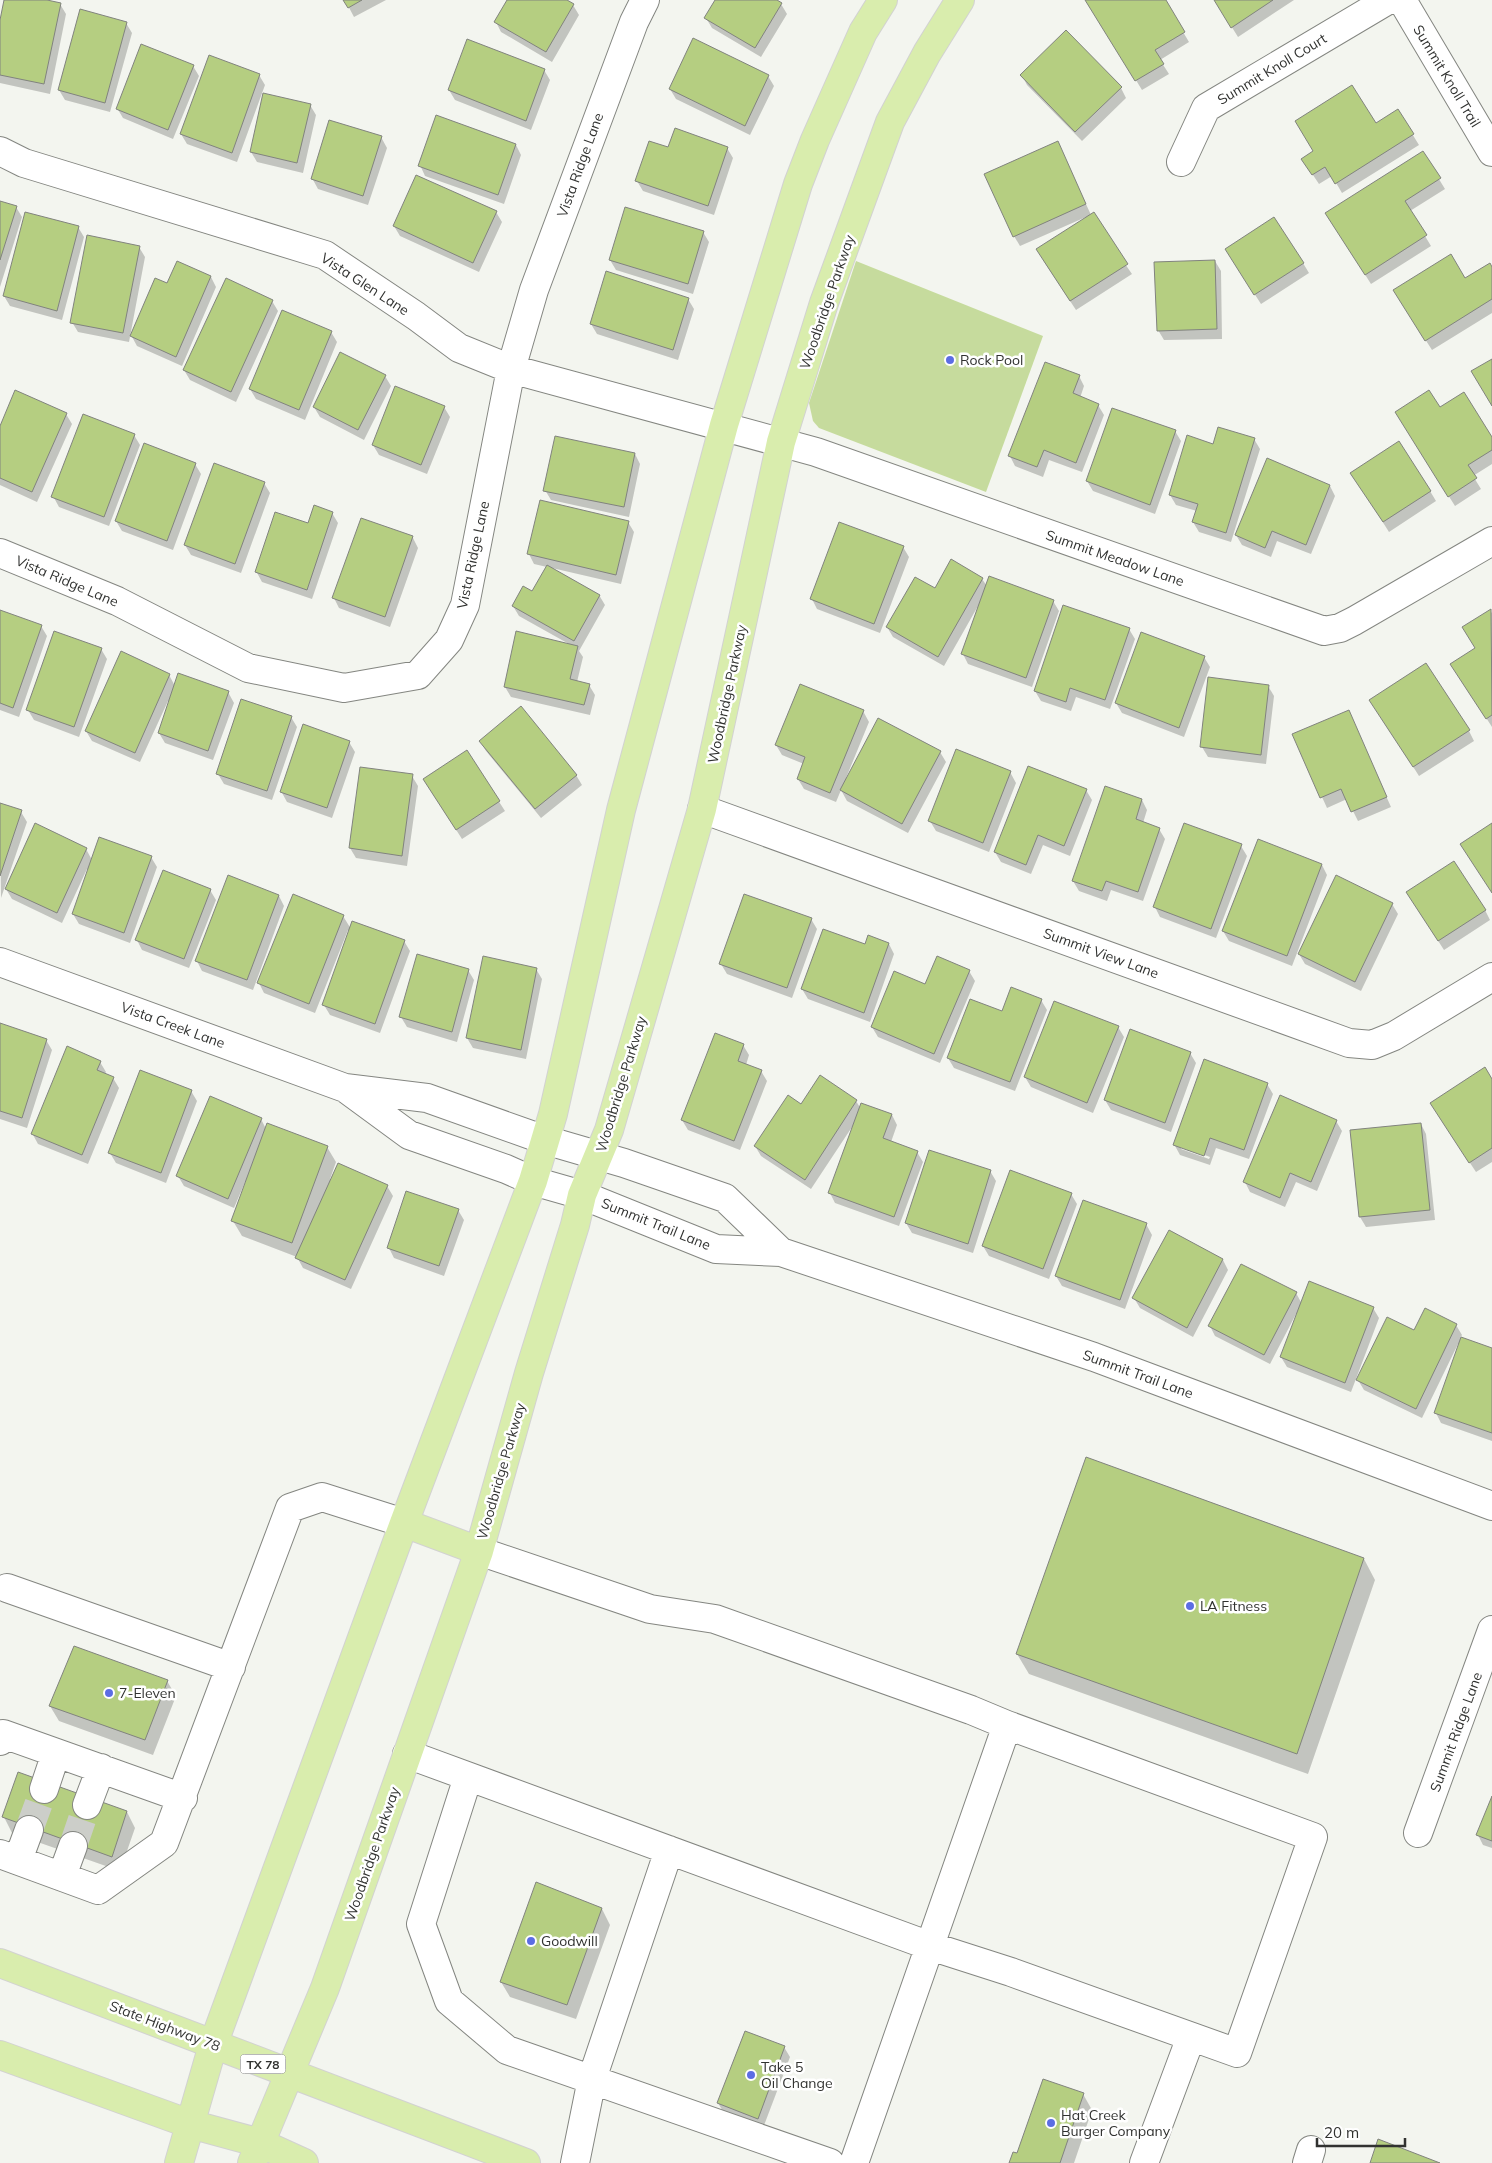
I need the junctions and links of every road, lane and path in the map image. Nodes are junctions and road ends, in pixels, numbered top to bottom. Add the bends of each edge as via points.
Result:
1 (645, 0) edge
2 (883, 0) edge
3 (960, 0) edge
4 (1388, 0) edge
5 (1402, 0) edge
6 (0, 151) edge
7 (1492, 152) edge
8 (1181, 162) dead end
9 (511, 369) junction
10 (724, 425) junction
11 (782, 442) junction
12 (1492, 541) edge
13 (0, 553) edge
14 (702, 809) junction
15 (0, 962) edge
16 (1492, 977) edge
17 (345, 1088) junction
18 (545, 1140) junction
19 (599, 1156) junction
20 (533, 1180) junction
21 (582, 1194) junction
22 (781, 1252) junction
23 (1492, 1506) edge
24 (404, 1522) junction
25 (479, 1551) junction
26 (7, 1588) dead end
27 (1492, 1630) edge
28 (231, 1667) junction
29 (1484, 1679) edge
30 (1007, 1725) junction
31 (0, 1741) edge
32 (56, 1753) junction
33 (407, 1754) junction
34 (101, 1768) junction
35 (468, 1776) junction
36 (44, 1790) tunnel mouth
37 (182, 1798) junction
38 (87, 1805) tunnel mouth
39 (29, 1830) tunnel mouth
40 (1418, 1833) dead end
41 (73, 1846) tunnel mouth
42 (669, 1850) junction
43 (9, 1857) edge
44 (62, 1876) junction
45 (930, 1946) junction
46 (0, 1963) edge
47 (1190, 2037) junction
48 (213, 2044) junction
49 (0, 2055) edge
50 (290, 2074) junction
51 (592, 2079) junction
52 (190, 2124) junction
53 (256, 2153) edge
54 (179, 2163) edge
55 (304, 2163) edge
56 (526, 2163) edge
57 (575, 2163) edge
58 (830, 2163) edge
59 (854, 2163) edge
60 (1144, 2163) edge

1 - 9 street, Vista Ridge Lane via 534,290
2 - 10 main road via 863,32 798,184
3 - 11 main road, Woodbridge Parkway via 890,122 824,303
4 - 8 street, Summit Knoll Court via 1206,108
5 - 7 street, Summit Knoll Trail
6 - 9 street, Vista Glen Lane via 24,163 325,255 459,348
9 - 10 street, Vista Glen Lane
9 - 13 street, Vista Ridge Lane via 465,605 449,640 418,675 344,688 248,668 117,601
10 - 11 street, Summit Meadow Lane
10 - 18 main road via 622,810
11 - 12 street, Summit Meadow Lane via 1324,631 1354,622
11 - 14 main road, Woodbridge Parkway
14 - 16 street, Summit View Lane via 1349,1042 1372,1045 1394,1036
14 - 19 main road, Woodbridge Parkway
15 - 17 street, Vista Creek Lane
17 - 18 street, Vista Creek Lane via 427,1098
17 - 20 street, Vista Creek Lane via 409,1135
18 - 19 street, Summit Trail Lane
18 - 20 main road
19 - 21 main road, Woodbridge Parkway
19 - 22 street, Summit Trail Lane via 726,1198
20 - 21 street, Summit Trail Lane
20 - 24 main road
21 - 22 street, Summit Trail Lane via 716,1249
21 - 25 main road, Woodbridge Parkway
22 - 23 street, Summit Trail Lane via 1094,1357
24 - 25 main road
24 - 28 street via 322,1496 290,1508
24 - 48 main road
25 - 30 street via 650,1609 715,1619
25 - 33 main road, Woodbridge Parkway
26 - 28 street
27 - 29 street, Summit Ridge Lane
28 - 37 street
29 - 40 street, Summit Ridge Lane
30 - 45 street
30 - 47 street via 1313,1837 1237,2053
31 - 32 street via 3,1734
32 - 34 street
32 - 36 street
33 - 35 street
33 - 50 main road, Woodbridge Parkway via 325,1988
34 - 37 street
34 - 38 street
35 - 42 street
35 - 51 street via 421,1924 449,2001 507,2050
37 - 44 street via 164,1843 98,1890
39 - 43 street
41 - 44 street
42 - 45 street
42 - 51 street
43 - 44 street
45 - 47 street
45 - 59 street
46 - 48 main road, State Highway 78 / TX 78
47 - 60 street
48 - 50 main road, State Highway 78 / TX 78
48 - 52 main road
49 - 52 main road
50 - 53 main road, Woodbridge Parkway
50 - 56 main road, State Highway 78 / TX 78
51 - 57 street
51 - 58 street
52 - 53 main road
52 - 54 main road
53 - 55 main road

